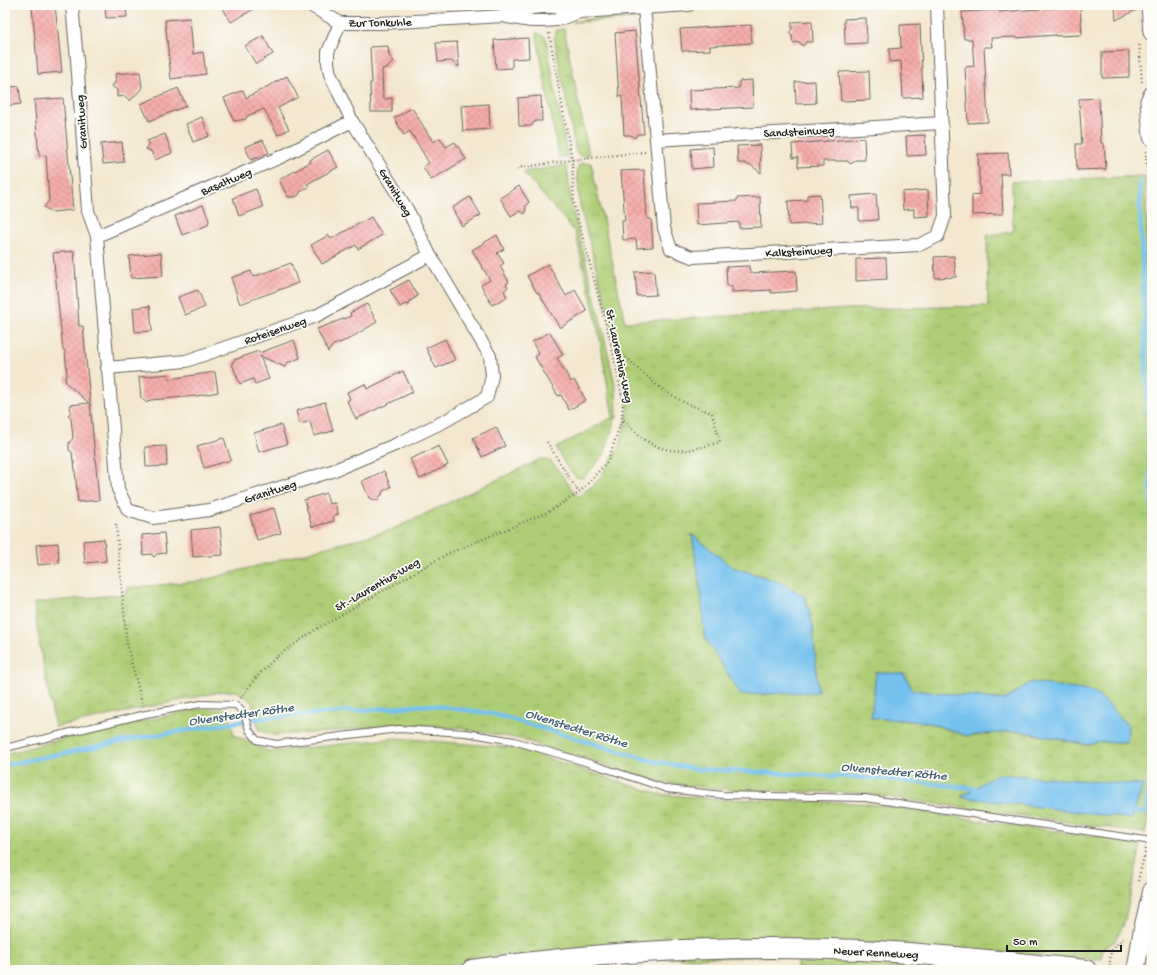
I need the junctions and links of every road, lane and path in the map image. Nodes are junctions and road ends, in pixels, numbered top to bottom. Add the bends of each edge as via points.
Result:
1 (72, 5) edge
2 (310, 5) edge
3 (689, 5) edge
4 (937, 5) edge
5 (1150, 5) edge
6 (644, 7) junction
7 (340, 23) junction
8 (546, 27) dead end
9 (1152, 32) edge
10 (1152, 95) edge
11 (352, 121) junction
12 (942, 123) junction
13 (1152, 137) edge
14 (657, 146) junction
15 (572, 160) junction
16 (517, 168) dead end
17 (97, 236) junction
18 (430, 255) junction
19 (610, 343) junction
20 (107, 368) junction
21 (622, 419) junction
22 (547, 442) dead end
23 (579, 493) junction
24 (116, 524) dead end
25 (236, 705) junction
26 (146, 714) junction
27 (5, 748) edge
28 (1152, 841) edge
29 (1152, 890) edge
30 (1110, 957) dead end
31 (472, 970) edge
32 (1086, 970) edge
33 (1109, 970) edge
34 (1136, 970) edge

1 - 17 street, Granitweg via 88,211
2 - 7 street, Zur Tonkuhle
3 - 6 street, Zur Tonkuhle
4 - 12 street, Kalksteinweg
5 - 9 main road
6 - 7 street, Zur Tonkuhle via 580,12 557,20 545,21 504,16
6 - 14 street, Kalksteinweg
7 - 11 street, Granitweg via 328,52 328,64 330,74
8 - 15 path, St.-Laurentius-Weg via 550,36
10 - 13 main road via 1149,101
11 - 17 street, Basaltweg via 283,156
11 - 18 street, Granitweg via 408,211
12 - 14 street, Sandsteinweg
12 - 14 street, Kalksteinweg via 945,216 938,236 919,245 692,257 671,249 664,228
14 - 15 path
15 - 16 path
15 - 19 path, St.-Laurentius-Weg via 574,205
17 - 20 street, Granitweg
18 - 20 street, Roteisenweg via 316,316 186,361
18 - 20 street, Granitweg via 490,356 492,376 487,397 431,428 332,471 209,510 153,518 128,510 118,489
19 - 21 path, St.-Laurentius-Weg via 623,401
19 - 21 path via 660,388 685,403 712,413 720,442 692,450 666,450 645,440
21 - 23 path, St.-Laurentius-Weg via 608,461
22 - 23 path
23 - 25 path, St.-Laurentius-Weg via 548,512 447,554 314,630 276,657 255,679
24 - 26 path via 127,645
25 - 26 lane via 201,704
25 - 28 lane via 244,713 249,730 257,740 276,744 399,729 466,733 514,741 667,789 723,795 865,798
26 - 27 lane
29 - 34 main road
30 - 33 path
31 - 32 main road, Neuer Renneweg via 629,953 785,948 928,954

